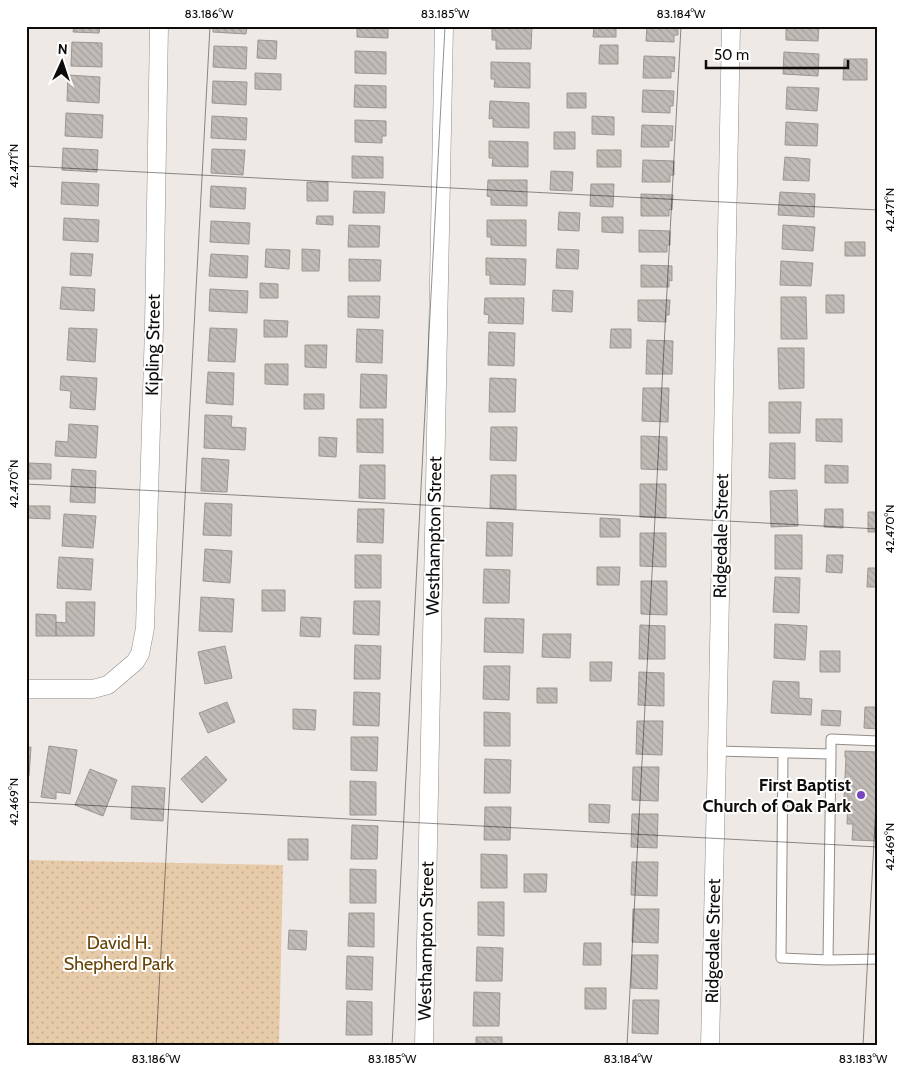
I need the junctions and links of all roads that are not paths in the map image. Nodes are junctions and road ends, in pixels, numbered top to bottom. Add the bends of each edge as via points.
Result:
1 (159, 26) edge
2 (444, 26) edge
3 (731, 26) edge
4 (26, 689) edge
5 (878, 741) edge
6 (717, 751) junction
7 (783, 753) junction
8 (831, 754) junction
9 (878, 959) edge
10 (828, 960) junction
11 (424, 1046) edge
12 (710, 1046) edge

1 - 4 street, Kipling Street via 145,628 140,654 108,685 93,689
2 - 11 street, Westhampton Street
3 - 6 street, Ridgedale Street
5 - 8 lane via 831,739
6 - 7 lane
6 - 12 street, Ridgedale Street
7 - 8 lane
7 - 10 lane via 780,958
8 - 10 lane
9 - 10 lane

